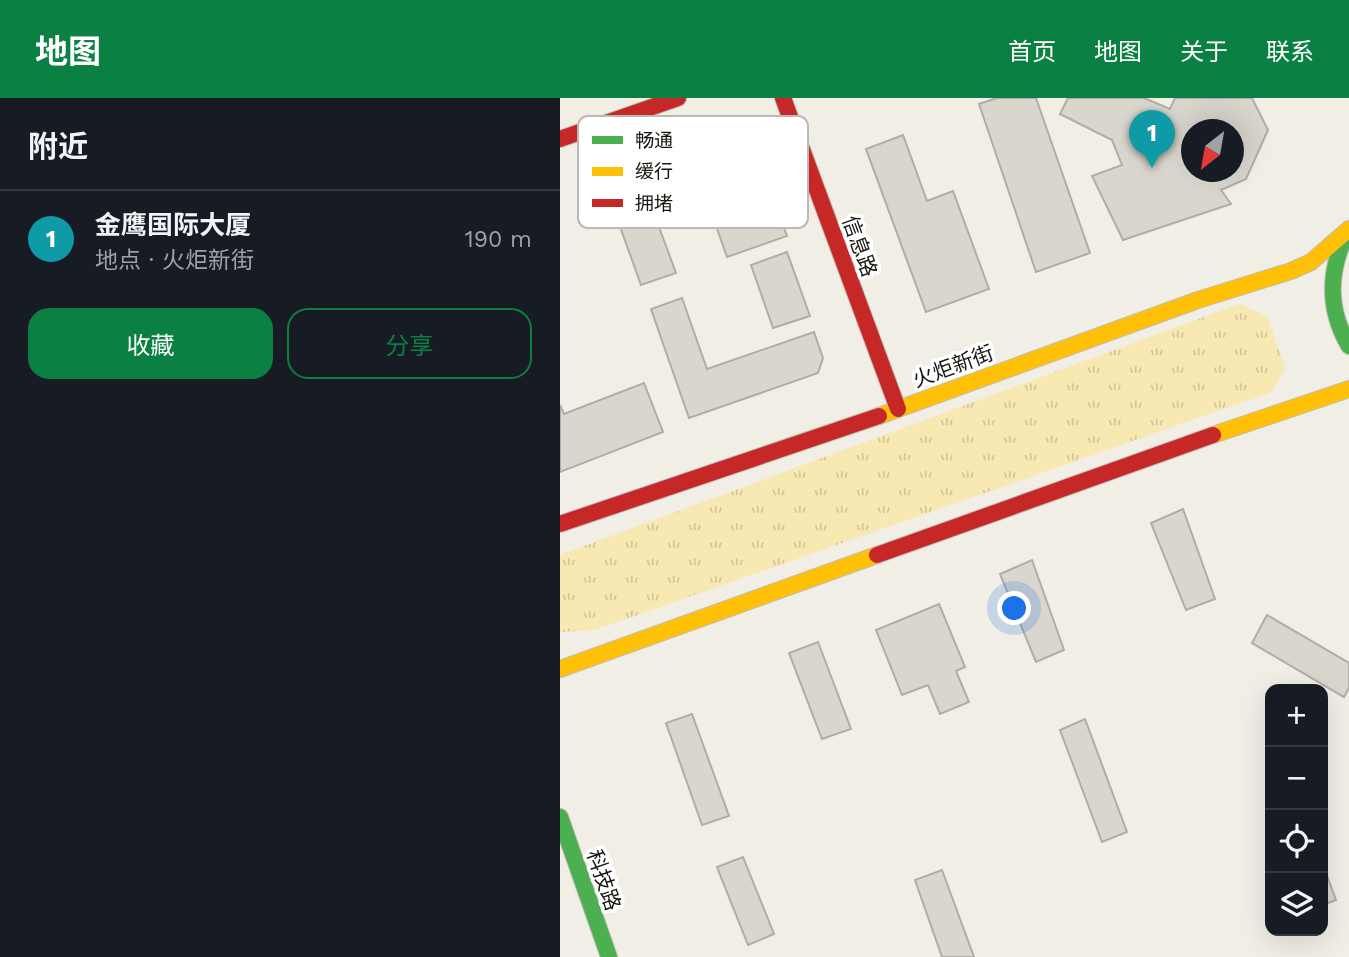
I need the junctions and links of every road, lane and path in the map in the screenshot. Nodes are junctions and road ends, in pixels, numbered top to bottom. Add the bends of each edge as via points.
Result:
1 (678, 98) edge
2 (783, 98) edge
3 (626, 116) edge
4 (790, 116) edge
5 (578, 133) edge
6 (560, 139) edge
7 (808, 166) edge
8 (1349, 229) edge
9 (1349, 346) edge
10 (1349, 388) edge
11 (898, 409) junction
12 (560, 524) edge
13 (560, 669) edge
14 (560, 817) edge
15 (609, 957) edge

1 - 3 main road
2 - 4 main road, 信息路
5 - 6 main road
7 - 11 main road, 信息路
8 - 9 main road via 1339,247 1331,284 1336,321
8 - 11 main road, 火炬新街 via 1311,262 1291,271
10 - 13 main road
11 - 12 main road, 火炬新街
14 - 15 main road, 科技路

